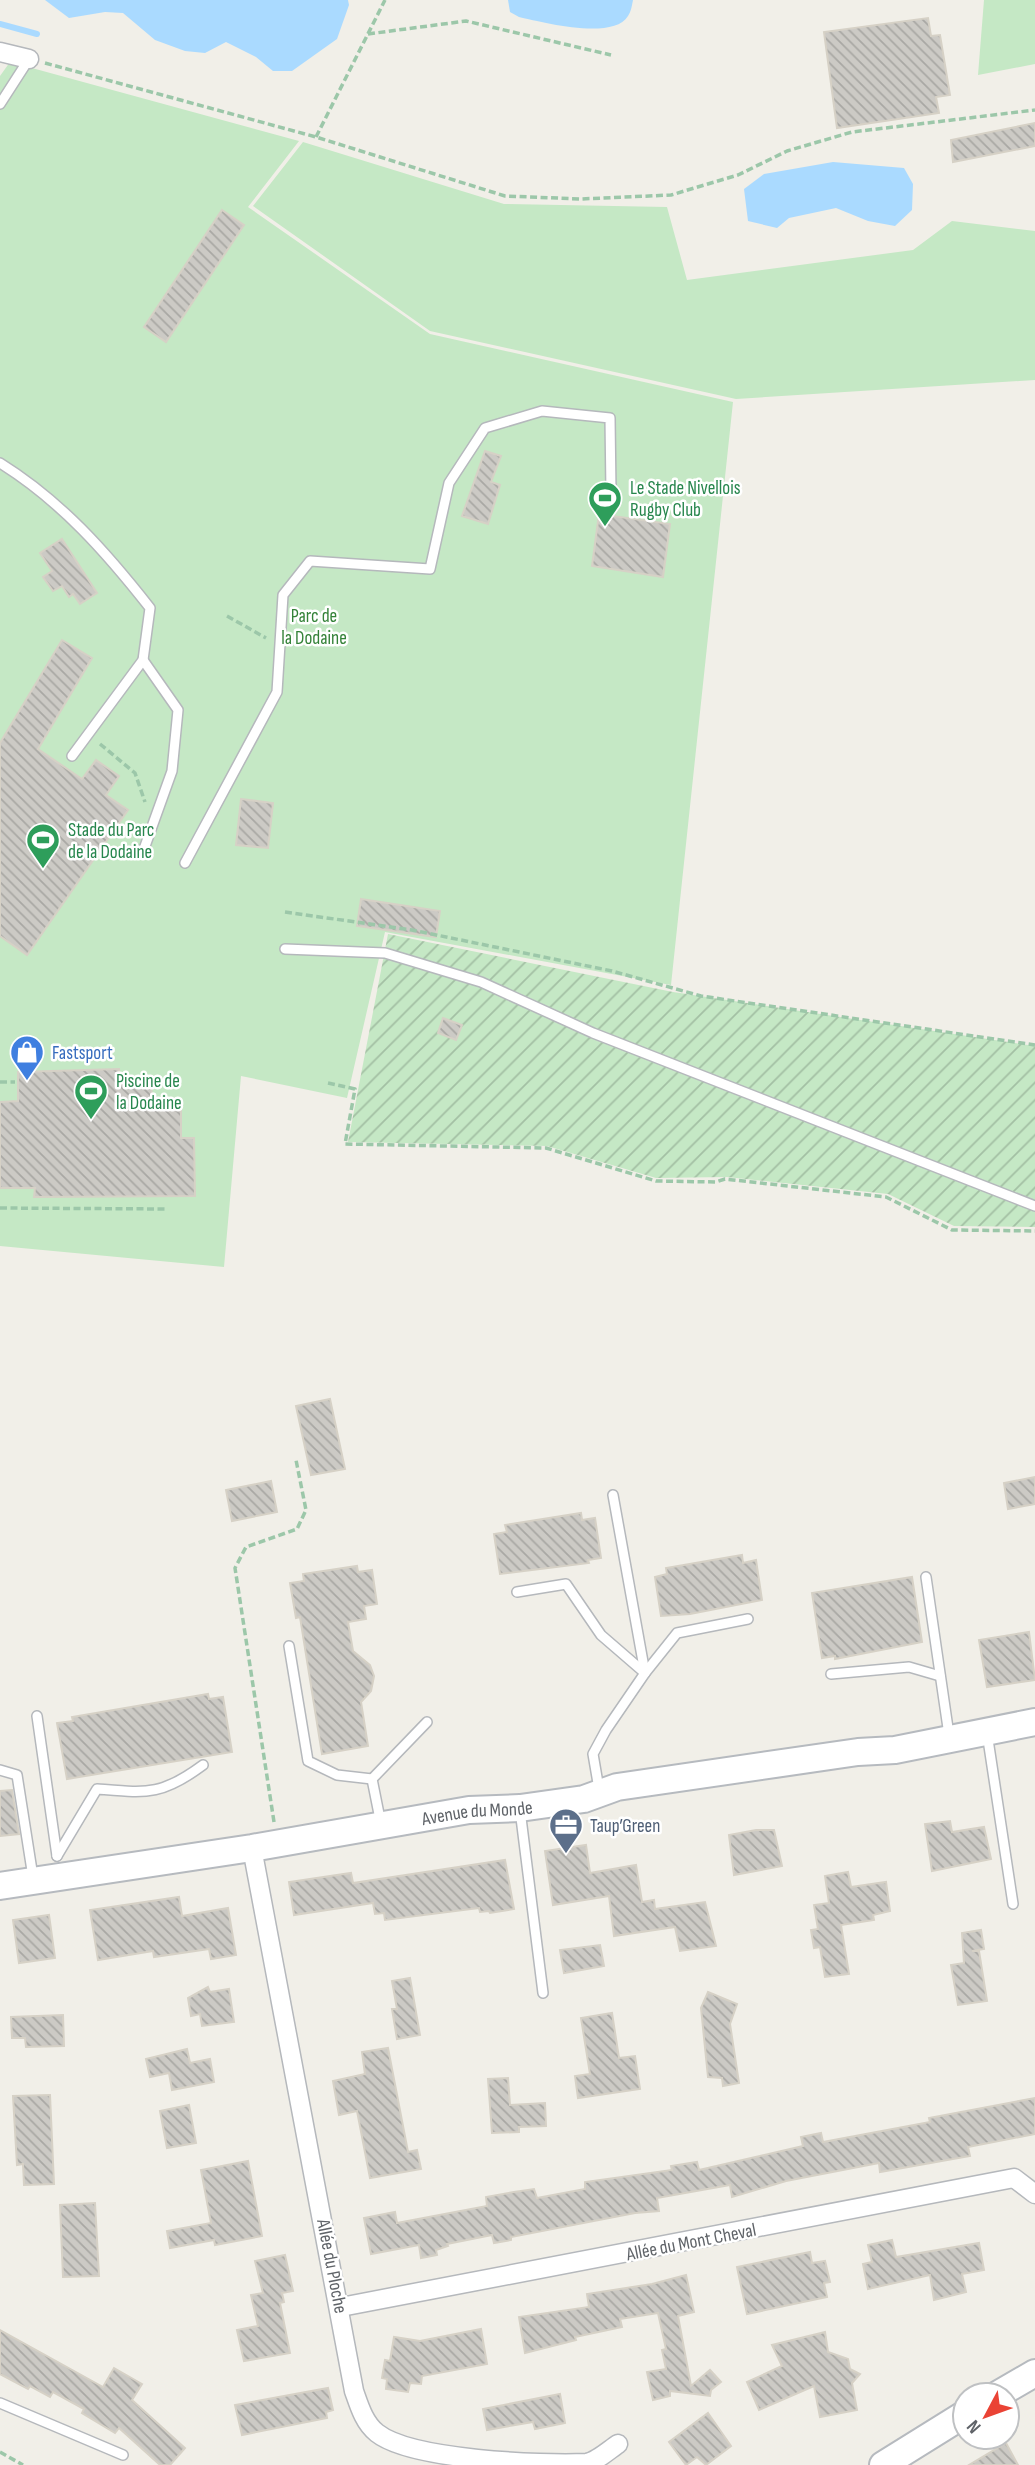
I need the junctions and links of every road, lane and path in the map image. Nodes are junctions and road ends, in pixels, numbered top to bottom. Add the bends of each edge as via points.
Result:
1 (385, 0) edge
2 (368, 34) junction
3 (0, 52) edge
4 (611, 55) dead end
5 (29, 59) junction
6 (0, 104) edge
7 (1035, 110) edge
8 (316, 137) junction
9 (0, 463) edge
10 (611, 492) dead end
11 (227, 616) dead end
12 (280, 646) junction
13 (143, 660) junction
14 (89, 734) junction
15 (72, 756) dead end
16 (153, 824) junction
17 (144, 849) dead end
18 (185, 863) dead end
19 (285, 912) dead end
20 (285, 949) dead end
21 (1035, 1045) edge
22 (0, 1082) edge
23 (15, 1082) dead end
24 (328, 1083) dead end
25 (1035, 1206) edge
26 (0, 1208) edge
27 (168, 1209) dead end
28 (1035, 1231) edge
29 (296, 1460) dead end
30 (613, 1495) dead end
31 (926, 1577) dead end
32 (517, 1592) dead end
33 (748, 1619) dead end
34 (289, 1646) dead end
35 (645, 1673) junction
36 (831, 1674) dead end
37 (940, 1676) junction
38 (37, 1716) dead end
39 (427, 1722) dead end
40 (1035, 1722) edge
41 (986, 1731) junction
42 (950, 1740) junction
43 (202, 1765) dead end
44 (0, 1769) edge
45 (372, 1779) junction
46 (600, 1793) junction
47 (520, 1808) junction
48 (381, 1824) junction
49 (278, 1842) junction
50 (252, 1848) junction
51 (59, 1867) junction
52 (33, 1881) junction
53 (0, 1886) edge
54 (1013, 1904) dead end
55 (543, 1993) dead end
56 (1035, 2194) edge
57 (341, 2307) junction
58 (0, 2403) edge
59 (951, 2423) edge
60 (618, 2444) dead end
61 (0, 2452) edge
62 (123, 2455) dead end
63 (23, 2465) edge
64 (883, 2465) edge

1 - 2 path
2 - 4 path via 466,20
2 - 8 path
3 - 5 street
5 - 6 lane
5 - 8 path
7 - 8 path via 852,132 671,195 581,199 505,196
9 - 13 lane via 49,497 104,550 150,608
10 - 12 lane via 610,418 542,411 485,428 449,483 430,569 310,561 283,595
11 - 12 path
12 - 18 lane via 276,692
13 - 14 lane
13 - 16 lane via 178,710 173,771
14 - 15 lane
14 - 16 path via 135,773
16 - 17 lane
19 - 21 path via 412,930 612,971 701,996
20 - 25 lane via 385,953 481,982 606,1039
22 - 23 path
24 - 28 path via 355,1089 345,1144 546,1148 656,1181 725,1180 886,1197 952,1230
26 - 27 path
29 - 49 path via 306,1510 297,1530 246,1547 235,1568
30 - 35 lane
31 - 37 lane
32 - 35 lane via 566,1584 601,1635
33 - 35 lane via 677,1633
34 - 45 lane via 308,1761 337,1775
35 - 46 lane via 593,1754
36 - 37 lane via 909,1667
37 - 42 lane
38 - 51 lane
39 - 45 lane
40 - 41 street, Avenue du Monde
41 - 42 street, Avenue du Monde
41 - 54 lane
42 - 46 street, Avenue du Monde
43 - 51 lane via 173,1787 136,1792 97,1789
44 - 52 lane via 17,1775
45 - 48 lane
46 - 47 street, Avenue du Monde
47 - 48 street, Avenue du Monde via 469,1810
47 - 55 lane
48 - 49 street, Avenue du Monde
49 - 50 street, Avenue du Monde
50 - 51 street, Avenue du Monde
50 - 57 street, Allée du Ploche
51 - 52 street, Avenue du Monde
52 - 53 street, Avenue du Monde
56 - 57 street, Allée du Mont Cheval via 1014,2178
57 - 60 street, Allée du Ploche via 362,2414 375,2432 402,2448 537,2465 589,2463
58 - 62 lane
59 - 64 street
61 - 63 path

